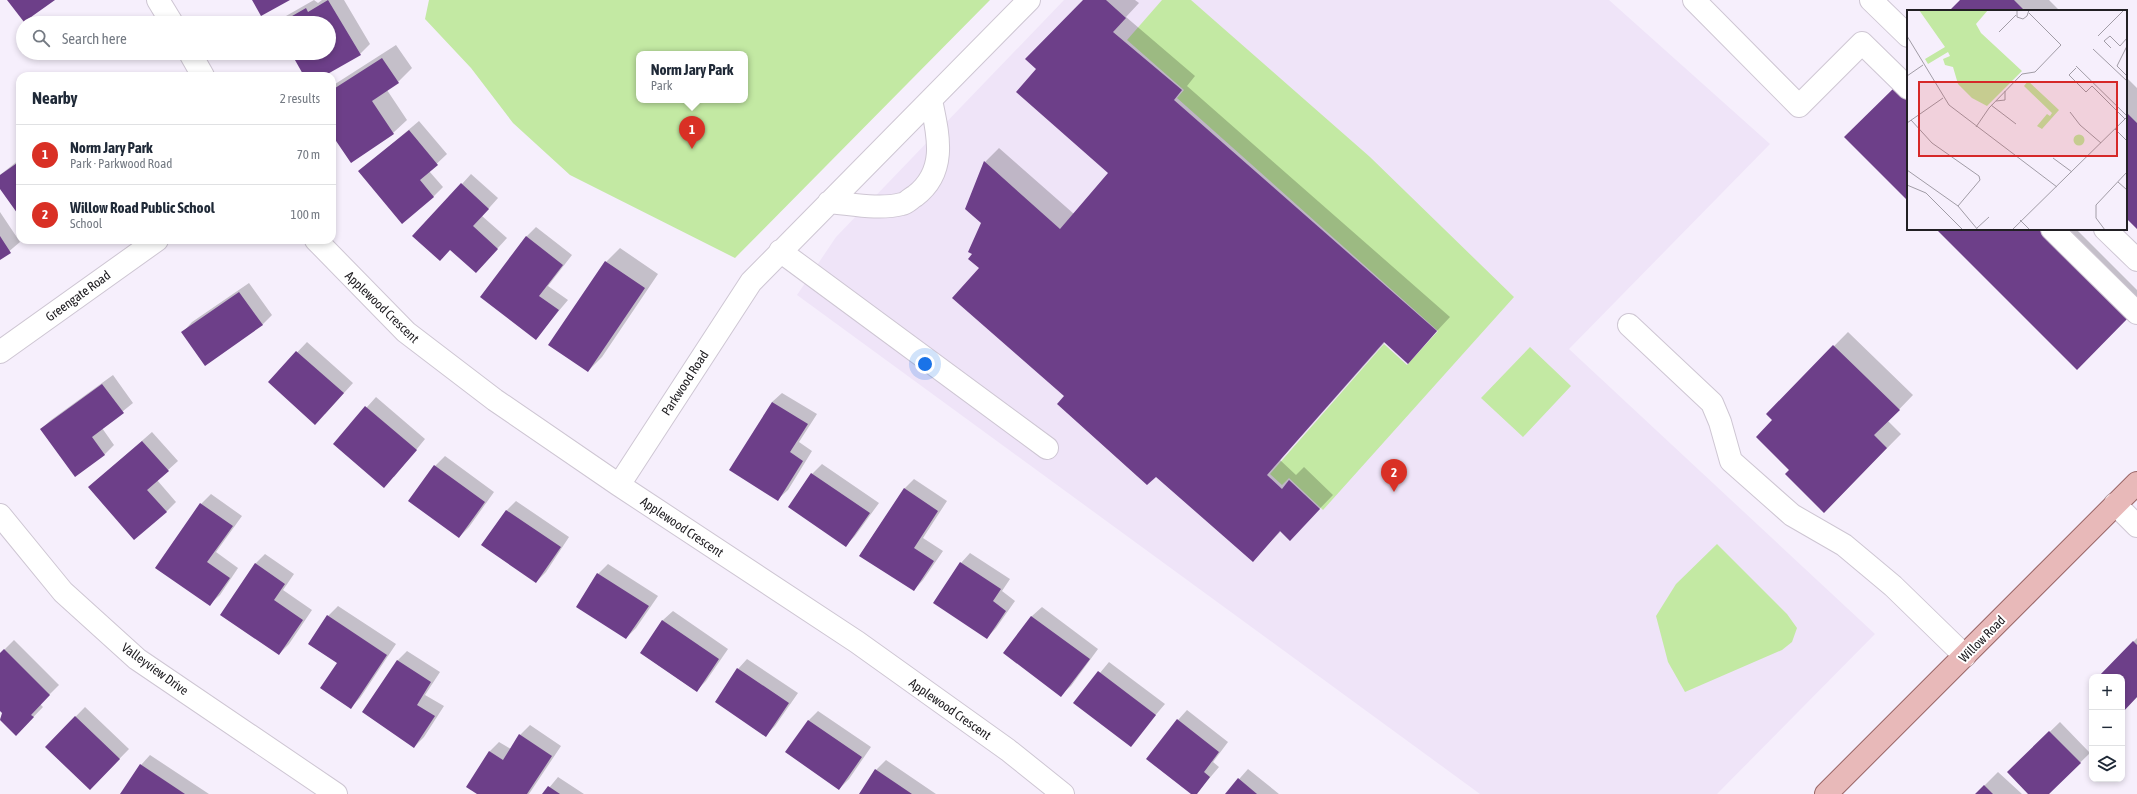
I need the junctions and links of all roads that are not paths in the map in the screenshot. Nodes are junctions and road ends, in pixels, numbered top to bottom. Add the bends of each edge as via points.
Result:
1 (158, 0) edge
2 (1029, 0) edge
3 (1694, 0) edge
4 (1871, 0) edge
5 (168, 16) edge
6 (1907, 35) edge
7 (194, 60) edge
8 (201, 72) edge
9 (1907, 87) edge
10 (931, 100) junction
11 (829, 202) junction
12 (2053, 230) edge
13 (2106, 230) edge
14 (151, 244) edge
15 (320, 244) edge
16 (780, 251) junction
17 (2137, 260) edge
18 (2137, 312) edge
19 (1629, 325) dead end
20 (0, 352) edge
21 (1047, 448) dead end
22 (2137, 483) edge
23 (619, 485) junction
24 (2115, 504) junction
25 (0, 515) edge
26 (2137, 526) edge
27 (1965, 656) junction
28 (336, 794) edge
29 (1063, 794) edge
30 (1826, 794) edge

1 - 5 street
2 - 10 street, Parkwood Road
3 - 9 street via 1799,106 1862,43
4 - 6 street
7 - 8 street
10 - 11 street, Parkwood Road
10 - 11 street via 939,142 936,167 925,188 903,204 871,206
11 - 16 street, Parkwood Road
12 - 18 street
13 - 17 street
14 - 20 street, Greengate Road
15 - 23 street, Applewood Crescent via 406,332 495,400
16 - 21 street
16 - 23 street, Parkwood Road via 751,282
19 - 27 street via 1712,403 1732,461 1792,516 1844,545 1893,586
22 - 24 main road, Willow Road
23 - 29 street, Applewood Crescent via 857,642 1008,750
24 - 26 street
24 - 27 main road, Willow Road
25 - 28 street, Valleyview Drive via 63,592 136,659
27 - 30 main road, Willow Road

